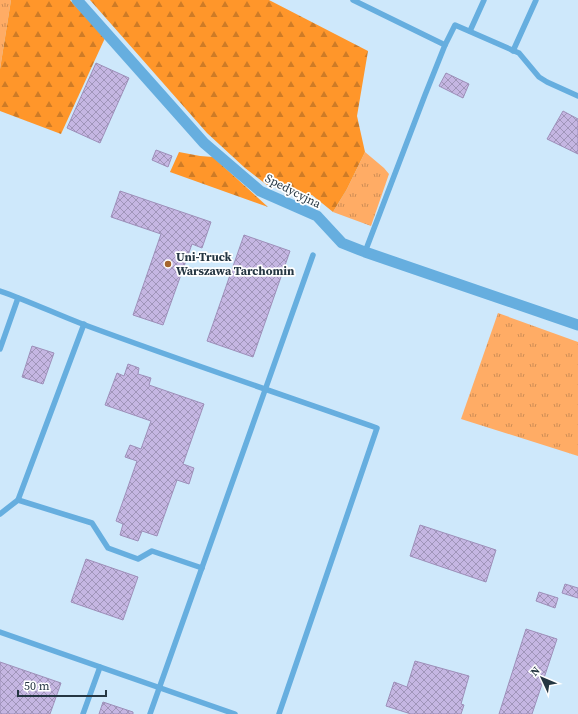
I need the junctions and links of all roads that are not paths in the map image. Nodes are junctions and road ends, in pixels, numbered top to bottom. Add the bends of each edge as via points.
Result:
1 (77, 0) edge
2 (353, 0) edge
3 (484, 0) edge
4 (536, 0) edge
5 (470, 31) junction
6 (445, 45) junction
7 (513, 51) junction
8 (578, 96) edge
9 (365, 252) junction
10 (313, 255) dead end
11 (0, 291) edge
12 (18, 298) junction
13 (84, 324) junction
14 (578, 325) edge
15 (0, 349) edge
16 (265, 390) junction
17 (18, 500) junction
18 (0, 514) edge
19 (202, 568) junction
20 (0, 632) edge
21 (100, 667) junction
22 (160, 688) junction
23 (83, 714) edge
24 (150, 714) edge
25 (236, 714) edge
26 (279, 714) edge

1 - 9 street, Spedycyjna via 204,143 260,191 317,216 342,243
2 - 6 lane
3 - 5 lane
4 - 7 lane
5 - 6 lane via 455,25
5 - 7 lane
6 - 9 lane
7 - 8 lane via 519,54 539,77
9 - 14 street, Spedycyjna
10 - 16 lane
11 - 12 lane
12 - 13 lane
12 - 15 lane
13 - 16 lane
13 - 17 lane
16 - 19 lane
16 - 26 lane via 377,428
17 - 18 lane
17 - 19 lane via 92,523 108,548 138,559 152,551
19 - 22 lane
20 - 21 lane
21 - 22 lane
21 - 23 lane
22 - 24 lane
22 - 25 lane

